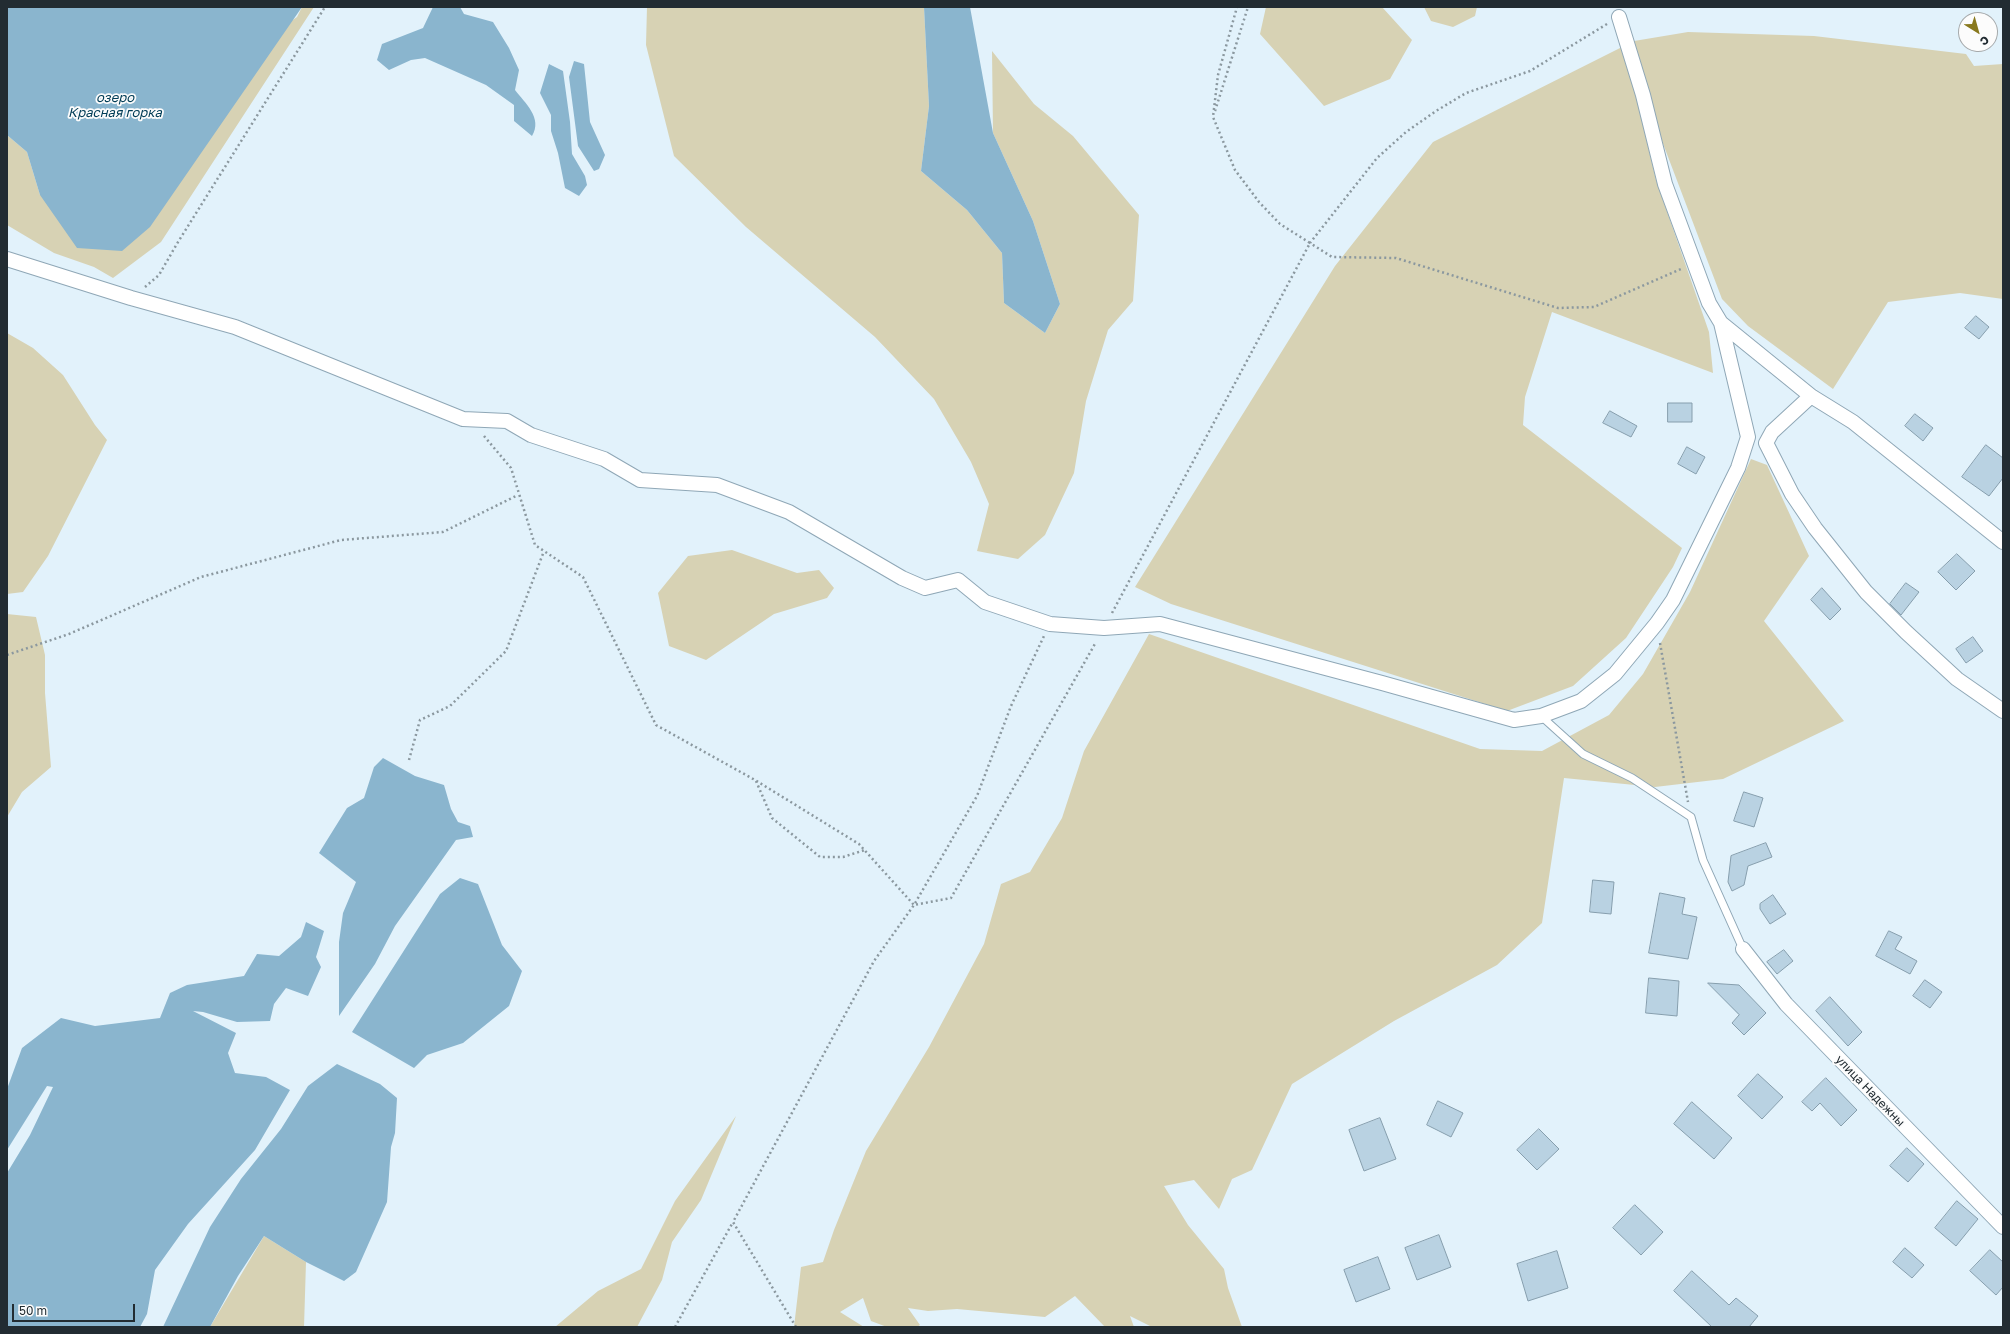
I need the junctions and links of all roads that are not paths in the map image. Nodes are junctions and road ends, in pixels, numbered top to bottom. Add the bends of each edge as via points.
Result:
1 (1619, 17) road end
2 (7, 259) edge
3 (1721, 323) junction
4 (1811, 396) junction
5 (1748, 437) junction
6 (1766, 443) junction
7 (2003, 542) edge
8 (2003, 711) edge
9 (1541, 716) junction
10 (1742, 949) joint
11 (2003, 1227) edge

1 - 3 street via 1643,95 1665,184 1710,303
2 - 9 street via 235,327 463,419 507,421 531,435 604,459 640,480 717,485 789,512 902,578 925,588 958,580 985,602 1050,624 1104,628 1160,624 1382,682 1514,720
3 - 4 street
3 - 5 street
4 - 6 street via 1772,432
4 - 7 street via 1853,422
5 - 6 street via 1756,444
5 - 9 street via 1738,468 1673,600 1657,623 1615,674 1581,701
6 - 8 street via 1792,494 1815,528 1866,592 1957,679
9 - 10 lane via 1583,754 1632,778 1691,818 1703,860
10 - 11 street, улица Надежны via 1786,1004

